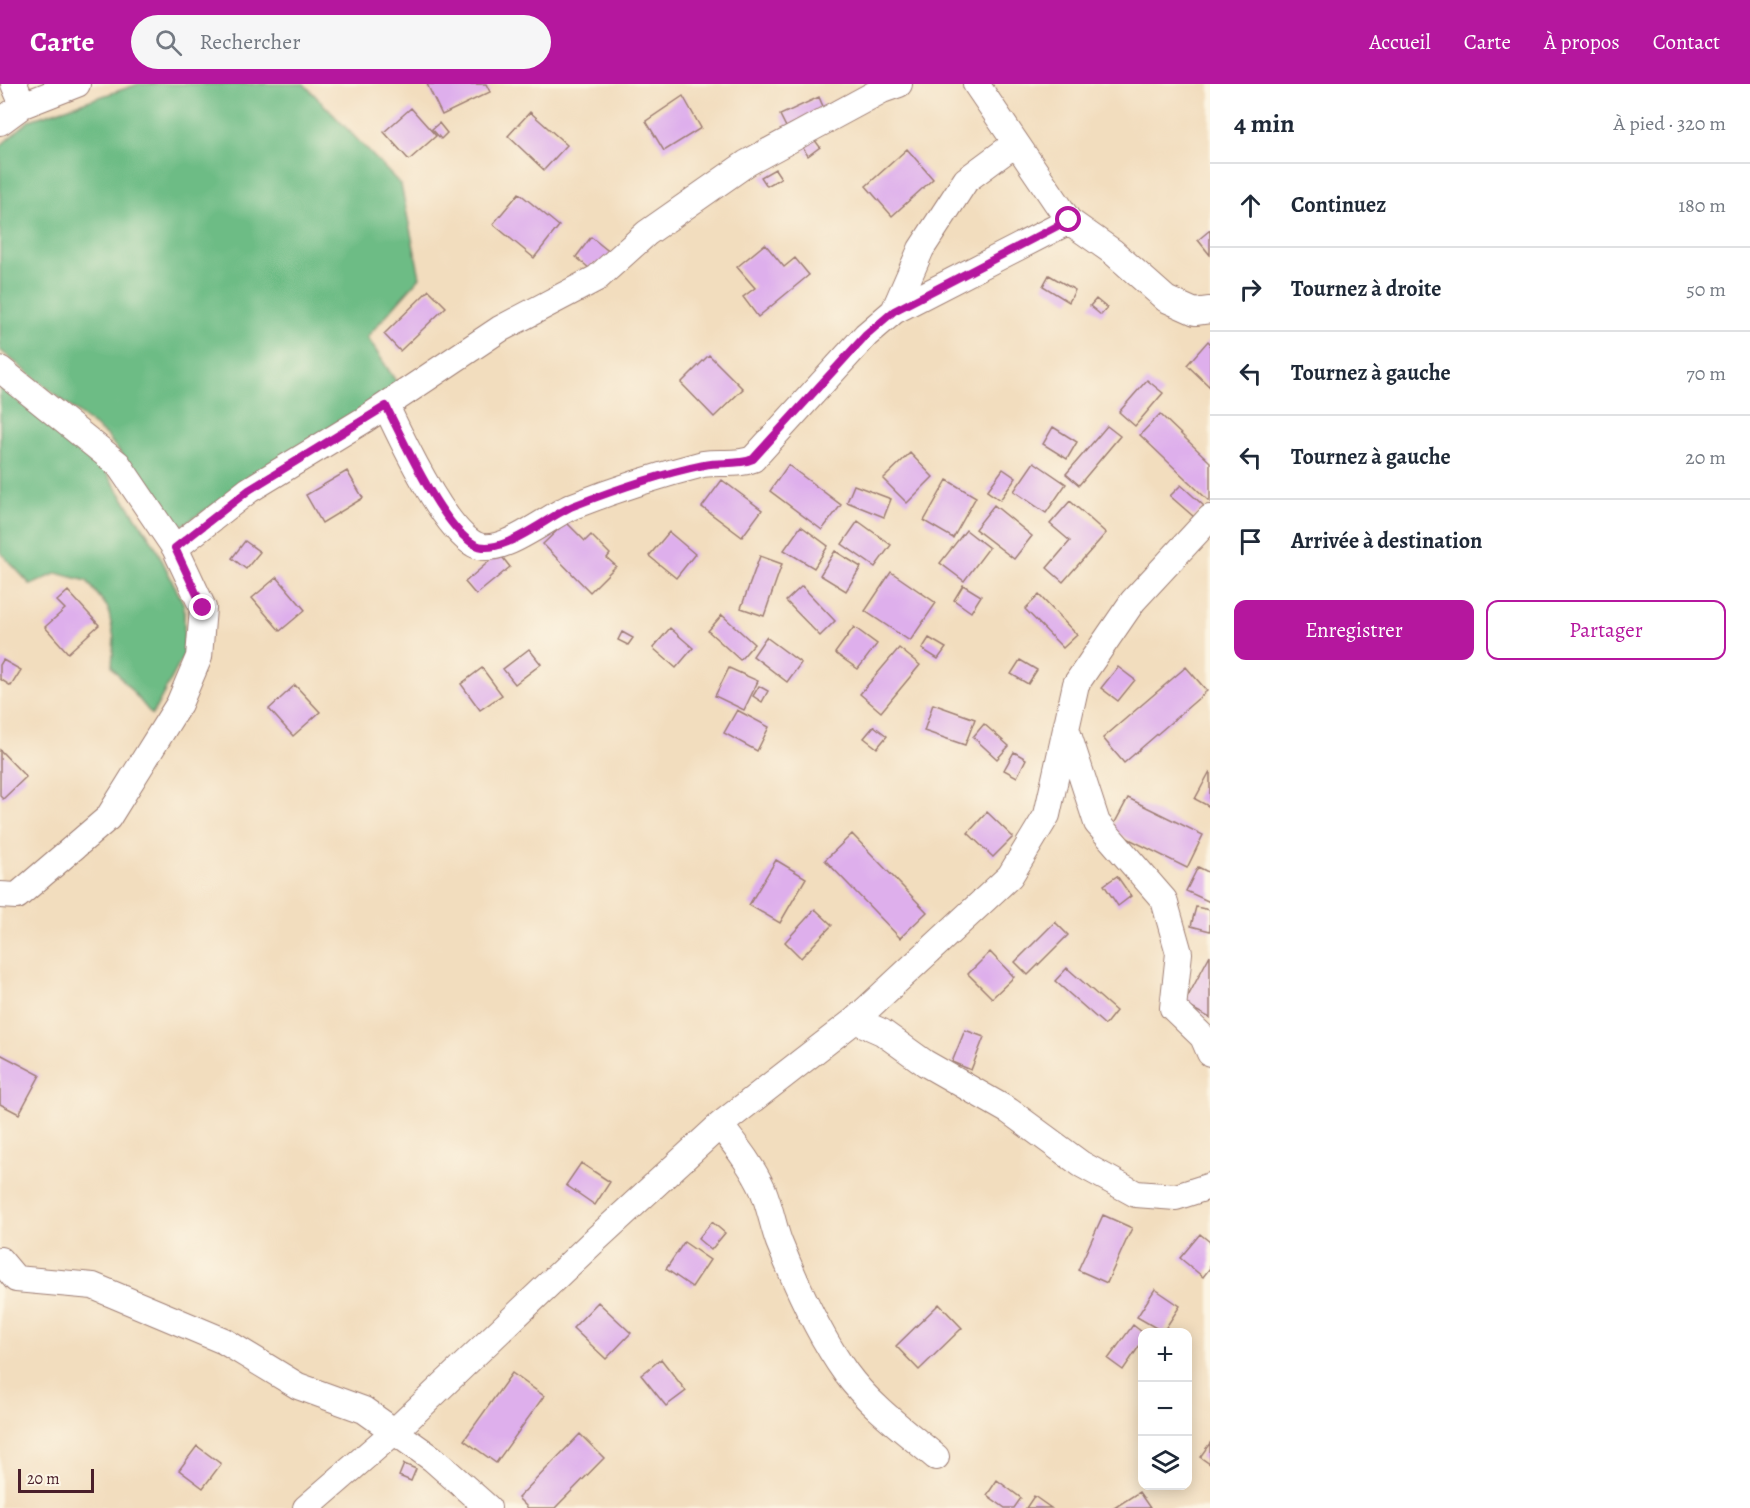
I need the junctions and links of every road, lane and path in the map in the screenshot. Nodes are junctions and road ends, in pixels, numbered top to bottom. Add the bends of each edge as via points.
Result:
1 (77, 84) edge
2 (899, 84) edge
3 (976, 84) edge
4 (19, 95) edge
5 (0, 122) edge
6 (1016, 143) junction
7 (1069, 220) junction
8 (1210, 310) edge
9 (894, 311) junction
10 (0, 369) edge
11 (386, 406) junction
12 (1210, 518) edge
13 (175, 548) junction
14 (1066, 728) junction
15 (0, 895) edge
16 (855, 1020) junction
17 (1210, 1053) edge
18 (720, 1125) junction
19 (1210, 1186) edge
20 (5, 1274) edge
21 (395, 1431) junction
22 (936, 1457) dead end
23 (306, 1508) edge
24 (488, 1508) edge

1 - 4 street
2 - 11 street via 747,163 647,233 597,278 500,329
3 - 6 street
4 - 5 street
6 - 7 street
6 - 9 street via 966,180 921,249
7 - 8 street via 1166,299 1195,312
7 - 9 street
9 - 11 street via 866,335 753,459 740,465 706,464 595,498 557,512 512,541 490,548 475,545 458,531 419,474
10 - 13 street via 118,464
11 - 13 street via 249,490
12 - 14 street via 1133,601 1076,684
13 - 15 street via 203,608 200,657 179,704 108,818 17,896
14 - 16 street via 1047,815 1010,876
14 - 17 street via 1097,823 1164,900 1179,953 1173,1008 1203,1037
16 - 18 street
16 - 19 street via 882,1032 925,1063 1009,1111 1081,1164 1136,1194 1176,1197
18 - 21 street
18 - 22 street via 743,1154 763,1191 800,1288 846,1374 876,1408
20 - 21 street via 93,1286 224,1341 298,1386 364,1410
21 - 23 street
21 - 24 street

